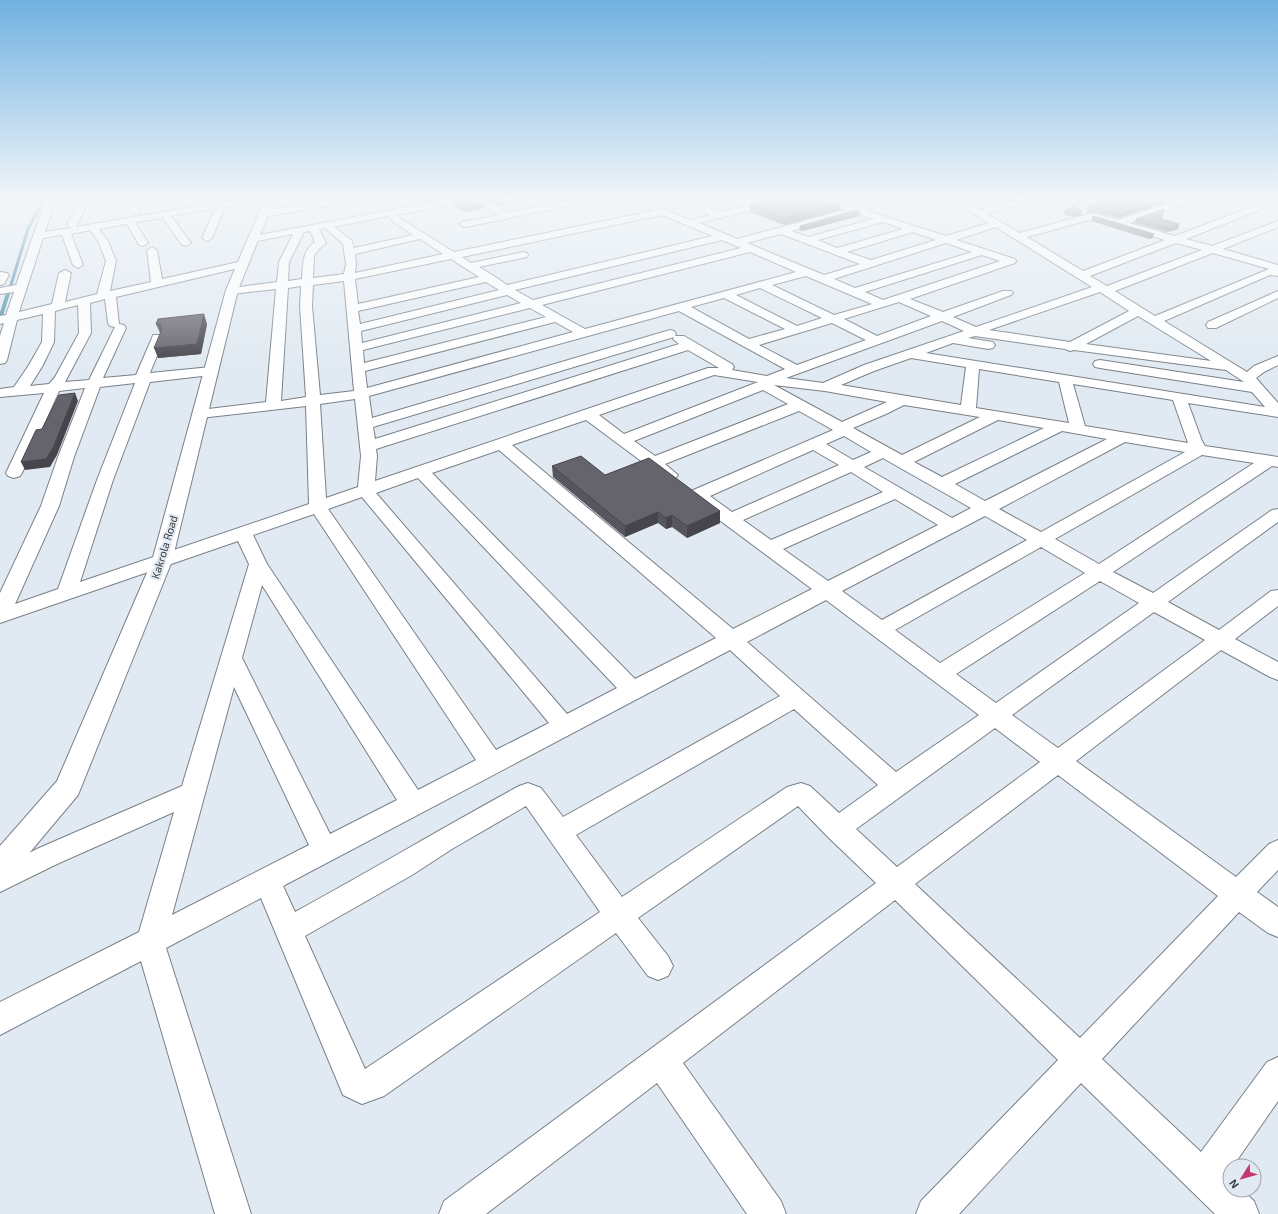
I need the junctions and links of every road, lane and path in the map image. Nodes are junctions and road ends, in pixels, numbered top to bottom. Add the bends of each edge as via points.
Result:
1 (27, 256) edge
2 (76, 256) edge
3 (109, 256) edge
4 (153, 256) edge
5 (246, 256) edge
6 (288, 256) edge
7 (309, 256) edge
8 (350, 256) edge
9 (452, 256) joint
10 (520, 256) edge
11 (647, 256) edge
12 (723, 256) edge
13 (767, 256) edge
14 (780, 256) edge
15 (850, 256) edge
16 (897, 256) edge
17 (969, 256) edge
18 (993, 256) edge
19 (1028, 256) edge
20 (1053, 256) edge
21 (1133, 256) edge
22 (1198, 256) edge
23 (1234, 256) edge
24 (773, 258) junction
25 (1011, 261) junction
26 (243, 264) junction
27 (871, 264) junction
28 (78, 265) dead end
29 (472, 267) junction
30 (1278, 268) edge
31 (458, 272) dead end
32 (807, 272) junction
33 (65, 273) dead end
34 (1278, 273) edge
35 (0, 275) edge
36 (1082, 275) junction
37 (350, 277) junction
38 (490, 278) junction
39 (824, 279) junction
40 (308, 282) junction
41 (157, 283) junction
42 (760, 284) junction
43 (283, 285) junction
44 (8, 288) edge
45 (1103, 289) junction
46 (507, 290) junction
47 (232, 291) junction
48 (854, 292) junction
49 (1007, 293) dead end
50 (107, 294) junction
51 (725, 294) junction
52 (1278, 294) edge
53 (899, 298) junction
54 (84, 300) junction
55 (533, 303) junction
56 (883, 304) junction
57 (53, 306) junction
58 (680, 306) junction
59 (352, 309) junction
60 (1138, 312) junction
61 (641, 316) junction
62 (942, 317) junction
63 (557, 318) junction
64 (834, 318) junction
65 (6, 319) edge
66 (1154, 321) junction
67 (1212, 325) dead end
68 (354, 329) junction
69 (796, 330) junction
70 (974, 331) junction
71 (582, 332) junction
72 (670, 334) junction
73 (158, 338) edge
74 (952, 339) junction
75 (877, 341) junction
76 (748, 344) junction
77 (690, 345) junction
78 (356, 348) junction
79 (910, 354) junction
80 (1067, 356) junction
81 (0, 360) edge
82 (1278, 360) edge
83 (1089, 362) dead end
84 (973, 364) junction
85 (727, 367) dead end
86 (1231, 368) junction
87 (358, 369) junction
88 (796, 370) junction
89 (211, 371) junction
90 (142, 378) junction
91 (1065, 379) junction
92 (94, 383) junction
93 (766, 383) junction
94 (1252, 383) junction
95 (825, 387) junction
96 (53, 388) junction
97 (19, 391) junction
98 (0, 393) edge
99 (361, 394) junction
100 (1179, 397) junction
101 (903, 399) junction
102 (313, 400) junction
103 (800, 405) junction
104 (273, 406) junction
105 (968, 410) junction
106 (1277, 410) edge
107 (200, 414) junction
108 (588, 415) junction
109 (997, 415) junction
110 (365, 425) junction
111 (1061, 426) junction
112 (843, 429) junction
113 (1078, 429) junction
114 (1123, 437) junction
115 (622, 440) junction
116 (815, 444) junction
117 (502, 445) junction
118 (368, 446) junction
119 (1200, 450) junction
120 (884, 452) junction
121 (1274, 461) edge
122 (901, 462) junction
123 (653, 463) junction
124 (852, 466) junction
125 (422, 472) junction
126 (14, 473) dead end
127 (942, 484) junction
128 (366, 491) junction
129 (896, 492) junction
130 (697, 495) junction
131 (318, 508) junction
132 (986, 509) junction
133 (1278, 514) edge
134 (730, 519) junction
135 (952, 526) junction
136 (243, 533) junction
137 (1041, 540) junction
138 (769, 548) junction
139 (162, 561) junction
140 (258, 564) junction
141 (1100, 572) junction
142 (827, 591) junction
143 (66, 594) junction
144 (1278, 596) edge
145 (1154, 603) junction
146 (0, 615) edge
147 (880, 630) junction
148 (732, 640) junction
149 (1220, 640) junction
150 (230, 658) junction
151 (1278, 672) edge
152 (939, 674) junction
153 (633, 691) junction
154 (796, 697) junction
155 (996, 716) junction
156 (564, 727) junction
157 (1058, 762) junction
158 (492, 764) junction
159 (895, 786) junction
160 (192, 793) junction
161 (414, 805) junction
162 (837, 829) junction
163 (559, 832) junction
164 (325, 851) junction
165 (1278, 852) edge
166 (0, 867) edge
167 (0, 880) edge
168 (267, 881) junction
169 (895, 884) junction
170 (1238, 894) junction
171 (619, 915) junction
172 (1278, 924) edge
173 (289, 930) junction
174 (150, 942) junction
175 (658, 966) dead end
176 (0, 1019) edge
177 (662, 1060) junction
178 (1080, 1060) junction
179 (1278, 1073) edge
180 (1203, 1178) junction
181 (233, 1214) edge
182 (457, 1214) edge
183 (768, 1214) edge
184 (934, 1214) edge
185 (1241, 1214) edge

1 - 44 street
2 - 28 street
3 - 50 street via 111,261
4 - 41 street
5 - 26 street, Kakrola Road
6 - 43 street via 284,262
7 - 40 street
8 - 37 street
9 - 29 street
9 - 37 street
10 - 29 street
11 - 46 street
12 - 55 street
13 - 24 street
14 - 24 street
15 - 27 street
16 - 27 street
17 - 48 street
18 - 25 street
19 - 25 street
20 - 36 street
21 - 36 street
22 - 45 street
23 - 30 street
24 - 32 street
25 - 53 street
26 - 41 street
26 - 47 street, Kakrola Road
27 - 39 street
29 - 31 street
29 - 38 street
32 - 39 street
32 - 42 street
33 - 57 street
34 - 66 street via 1269,272
35 - 44 street via 3,276
36 - 45 street
37 - 40 street
37 - 59 street via 355,295
38 - 46 street
38 - 59 street
39 - 48 street
40 - 43 street
40 - 102 street via 306,306
41 - 50 street
42 - 51 street
42 - 64 street
43 - 47 street
43 - 104 street
44 - 65 street
45 - 60 street
45 - 70 street
46 - 55 street
46 - 68 street
47 - 89 street, Kakrola Road
48 - 56 street
49 - 62 street
50 - 54 street
50 - 92 street via 117,326
51 - 58 street
51 - 69 street
52 - 67 street
53 - 56 street
53 - 62 street
54 - 57 street
54 - 96 street via 85,333
55 - 63 street
55 - 78 street
56 - 64 street
57 - 65 street
57 - 97 street via 48,342
58 - 61 street
58 - 76 street
59 - 68 street
60 - 66 street
60 - 80 street
61 - 71 street
61 - 72 street
62 - 70 street
62 - 75 street
63 - 71 street
63 - 87 street
64 - 69 street
64 - 75 street
65 - 81 street
66 - 86 street
68 - 78 street
69 - 76 street
70 - 74 street
70 - 80 street
71 - 99 street
72 - 77 street
72 - 110 street
73 - 90 street
74 - 79 street
74 - 80 street
75 - 88 street
76 - 88 street
77 - 85 street
77 - 118 street
78 - 87 street
79 - 84 street
79 - 95 street
80 - 86 street
82 - 94 street via 1259,369
83 - 94 street
84 - 91 street
84 - 105 street
86 - 94 street
87 - 99 street
88 - 93 street
89 - 90 street
89 - 107 street, Kakrola Road
90 - 92 street
90 - 143 street
91 - 100 street
91 - 113 street
92 - 96 street
92 - 146 street via 50,506
93 - 95 street
93 - 103 street
93 - 108 street via 714,371
93 - 115 street
94 - 106 street
95 - 101 street
96 - 97 street
96 - 126 street
97 - 98 street
99 - 102 street
99 - 110 street
100 - 106 street
100 - 119 street via 1194,441
101 - 105 street
101 - 112 street
102 - 104 street
102 - 131 street
103 - 112 street
103 - 123 street
104 - 107 street
105 - 109 street
107 - 139 street, Kakrola Road
108 - 115 street
108 - 117 street
109 - 111 street
109 - 122 street
110 - 118 street
111 - 113 street
111 - 127 street
112 - 116 street
112 - 120 street
113 - 114 street
114 - 119 street
114 - 132 street
115 - 123 street
116 - 124 street
116 - 130 street
117 - 125 street
117 - 148 street
118 - 128 street
119 - 121 street
119 - 137 street
120 - 122 street
120 - 124 street
121 - 141 street
122 - 127 street
123 - 130 street
124 - 129 street
124 - 134 street
125 - 128 street
125 - 153 street
127 - 132 street
128 - 131 street
128 - 156 street
129 - 135 street
129 - 138 street
130 - 134 street
131 - 136 street
131 - 158 street
132 - 135 street
132 - 137 street
133 - 145 street
134 - 138 street
135 - 142 street
136 - 139 street
136 - 140 street
137 - 141 street
137 - 147 street
138 - 142 street
139 - 143 street
139 - 166 street, Kakrola Road via 68,787
140 - 150 street
140 - 161 street
141 - 145 street
141 - 152 street
142 - 147 street
142 - 148 street
143 - 146 street
144 - 149 street
145 - 149 street
145 - 155 street
147 - 152 street
148 - 153 street
148 - 154 street
149 - 151 street
149 - 157 street
150 - 160 street
150 - 164 street
152 - 155 street
153 - 156 street
154 - 159 street
154 - 163 street
155 - 157 street
155 - 159 street
156 - 158 street
157 - 169 street
157 - 170 street
158 - 161 street
159 - 162 street
160 - 167 street via 48,856
160 - 174 street
161 - 164 street
162 - 169 street
162 - 171 street via 799,792
163 - 171 street
163 - 173 street via 532,795 525,793 402,867
164 - 168 street
165 - 170 street
168 - 173 street
168 - 174 street
169 - 177 street
169 - 178 street
170 - 172 street
170 - 178 street
171 - 173 street via 372,1084 362,1088 355,1083
171 - 175 street
174 - 176 street
174 - 181 street
177 - 182 street
177 - 183 street
178 - 180 street
178 - 184 street
179 - 180 street
180 - 185 street

